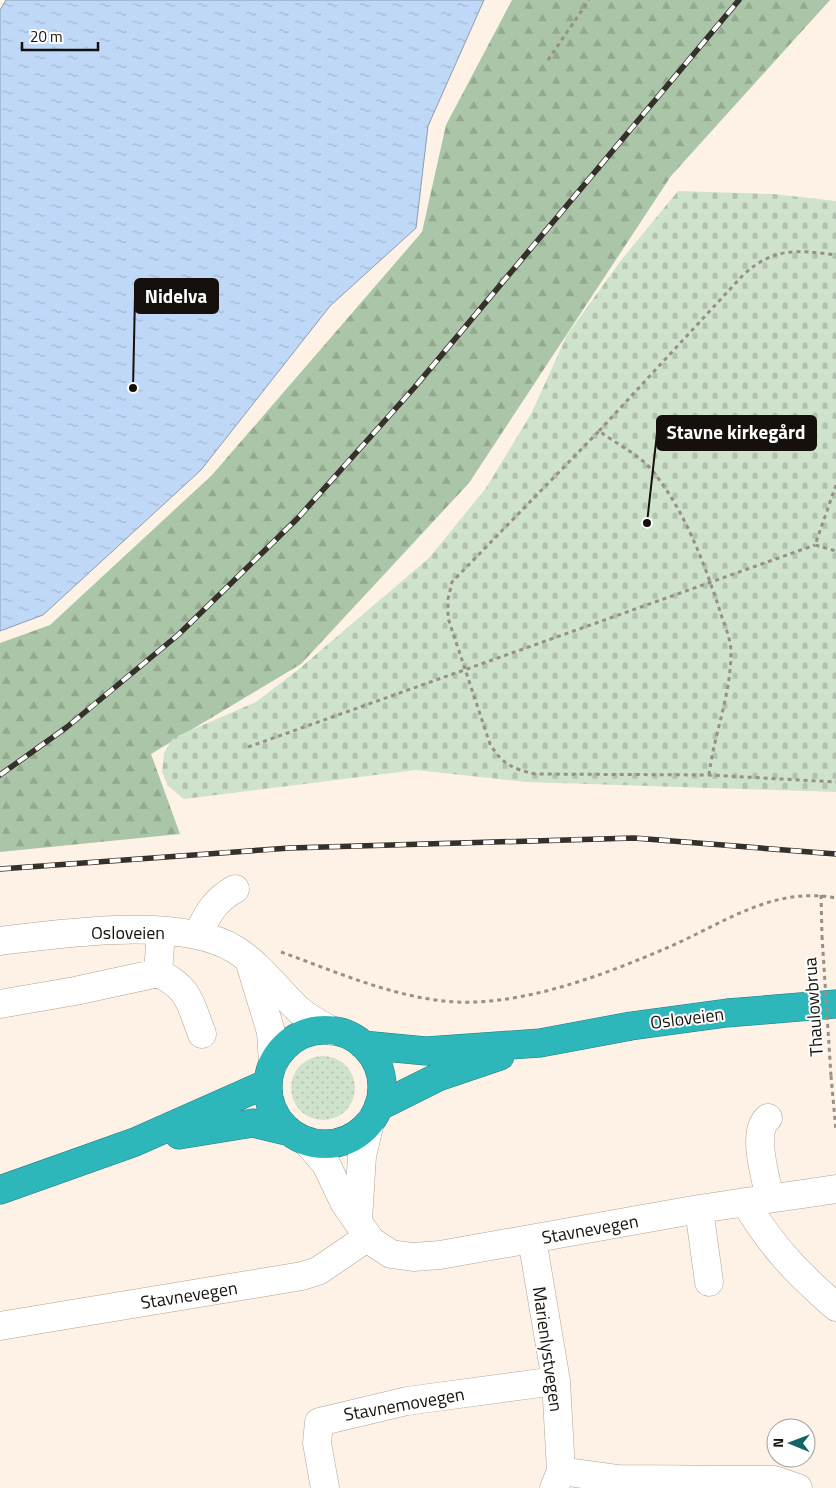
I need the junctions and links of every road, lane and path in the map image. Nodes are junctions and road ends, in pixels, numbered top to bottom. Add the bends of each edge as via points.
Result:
1 (589, 0) edge
2 (548, 60) dead end
3 (836, 255) edge
4 (599, 431) junction
5 (836, 485) edge
6 (815, 545) junction
7 (836, 551) edge
8 (710, 583) junction
9 (464, 670) junction
10 (248, 747) dead end
11 (709, 775) junction
12 (836, 782) edge
13 (235, 889) dead end
14 (821, 895) junction
15 (836, 898) edge
16 (161, 931) junction
17 (198, 935) junction
18 (0, 941) edge
19 (278, 951) dead end
20 (250, 962) junction
21 (158, 973) junction
22 (0, 1004) edge
23 (836, 1004) edge
24 (332, 1031) junction
25 (202, 1034) dead end
26 (540, 1043) junction
27 (363, 1045) junction
28 (270, 1073) junction
29 (374, 1115) junction
30 (768, 1118) dead end
31 (836, 1131) edge
32 (298, 1137) junction
33 (135, 1142) junction
34 (836, 1189) edge
35 (0, 1190) edge
36 (757, 1200) junction
37 (699, 1209) junction
38 (363, 1229) junction
39 (532, 1239) junction
40 (709, 1282) dead end
41 (836, 1307) edge
42 (0, 1326) edge
43 (556, 1381) junction
44 (558, 1479) edge
45 (326, 1488) edge
46 (798, 1488) edge

1 - 2 path
3 - 4 path via 786,252 756,263
4 - 8 path via 649,467 671,496
4 - 9 path via 452,582 448,618
5 - 6 path
6 - 7 path
6 - 8 path
8 - 9 path
8 - 11 path via 731,650 727,695
9 - 10 path
9 - 11 path via 498,758 522,771 536,774
11 - 12 path
13 - 17 street via 222,896 208,912
14 - 15 path
14 - 19 path via 768,901 749,907 671,946 580,981 480,1002 445,1002 399,994
14 - 31 path, Thaulowbrua, bridge
16 - 17 street, Osloveien
16 - 18 street, Osloveien via 83,933
16 - 21 street
17 - 20 street, Osloveien via 237,951
20 - 24 street, Osloveien via 301,1012
20 - 28 street via 271,1032
21 - 22 street via 75,992
21 - 25 street via 175,981 189,999
23 - 26 highway, Osloveien via 631,1026
24 - 27 highway
24 - 28 highway via 315,1031 299,1037 284,1048
26 - 27 highway, Osloveien via 426,1051
26 - 29 highway, Osloveien via 438,1077
27 - 29 highway via 374,1058 380,1074 382,1091
28 - 32 highway via 270,1102 277,1119
28 - 33 highway
29 - 32 highway via 357,1134 342,1142 324,1144
29 - 38 street via 362,1156
30 - 36 street via 763,1122 760,1139
32 - 33 highway via 253,1123
32 - 38 street, Stavnevegen via 326,1164 344,1202
33 - 35 highway
34 - 36 street, Stavnevegen
36 - 37 street, Stavnevegen
36 - 41 street via 766,1237 794,1270
37 - 39 street, Stavnevegen
37 - 40 street
38 - 39 street, Stavnevegen via 379,1248 414,1258
38 - 42 street, Stavnevegen via 318,1271 302,1276
39 - 43 street, Marienlystvegen
43 - 44 street, Marienlystvegen
43 - 45 street, Stavnemovegen via 407,1401 319,1422 317,1443
44 - 46 street via 774,1480

